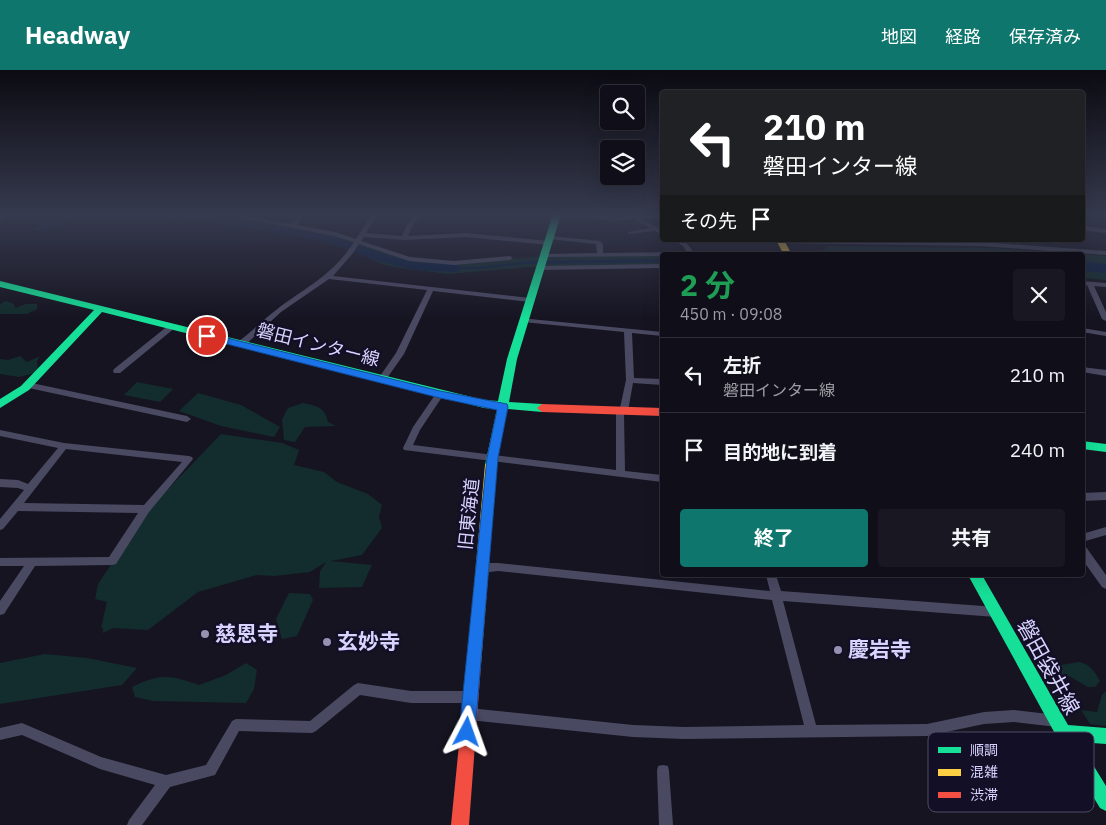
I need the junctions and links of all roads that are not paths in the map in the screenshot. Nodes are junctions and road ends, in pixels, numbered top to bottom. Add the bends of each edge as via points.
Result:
1 (353, 249) edge
2 (379, 249) edge
3 (547, 249) edge
4 (600, 249) edge
5 (1055, 249) edge
6 (1106, 253) edge
7 (660, 255) edge
8 (600, 256) junction
9 (510, 258) dead end
10 (544, 260) junction
11 (660, 266) edge
12 (328, 277) junction
13 (1086, 283) edge
14 (0, 284) edge
15 (1106, 285) edge
16 (430, 290) junction
17 (530, 300) junction
18 (1103, 306) edge
19 (100, 309) junction
20 (1106, 319) edge
21 (523, 320) junction
22 (172, 327) junction
23 (628, 330) junction
24 (1085, 330) edge
25 (660, 334) edge
26 (1106, 334) edge
27 (242, 344) junction
28 (1085, 370) edge
29 (117, 371) dead end
30 (1106, 373) edge
31 (382, 379) junction
32 (630, 380) junction
33 (660, 382) edge
34 (27, 385) junction
35 (440, 394) junction
36 (0, 404) edge
37 (503, 407) junction
38 (622, 411) junction
39 (660, 412) edge
40 (188, 419) dead end
41 (0, 433) edge
42 (1085, 445) edge
43 (64, 446) junction
44 (1106, 448) edge
45 (492, 458) junction
46 (621, 474) junction
47 (660, 479) edge
48 (0, 483) edge
49 (30, 488) junction
50 (1106, 496) edge
51 (1085, 497) edge
52 (15, 507) junction
53 (146, 509) junction
54 (0, 526) edge
55 (1106, 530) edge
56 (1085, 537) edge
57 (1085, 554) edge
58 (33, 561) junction
59 (0, 562) edge
60 (482, 568) junction
61 (772, 577) edge
62 (976, 577) edge
63 (1106, 584) edge
64 (776, 596) junction
65 (0, 610) edge
66 (996, 612) junction
67 (470, 697) junction
68 (469, 714) junction
69 (1057, 721) junction
70 (811, 730) junction
71 (1063, 732) edge
72 (0, 734) edge
73 (663, 771) dead end
74 (166, 782) junction
75 (1094, 782) edge
76 (1106, 802) edge
77 (134, 825) edge
78 (460, 825) edge
79 (666, 825) edge

1 - 12 street
2 - 9 street via 408,259 440,263
3 - 10 main road, 旧東海道
4 - 8 street
5 - 6 street
7 - 8 street
8 - 10 street
10 - 11 street
10 - 17 main road, 旧東海道
12 - 16 street
12 - 27 street via 279,311
13 - 15 street
13 - 18 street
14 - 19 main road, 磐田インター線
16 - 17 street
16 - 31 street via 400,354
17 - 21 main road, 旧東海道
18 - 20 street
19 - 22 main road, 磐田インター線
19 - 34 main road
21 - 23 street
21 - 37 main road, 旧東海道
22 - 27 main road, 磐田インター線
22 - 29 street
23 - 25 street
23 - 32 street
24 - 26 street
27 - 31 main road, 磐田インター線
28 - 30 street
31 - 35 main road, 磐田インター線
32 - 33 street
32 - 38 street
34 - 36 main road
34 - 40 street
35 - 37 main road, 磐田インター線
35 - 45 street via 407,448
37 - 38 main road, 磐田インター線
37 - 45 main road, 旧東海道
38 - 39 main road, 磐田インター線
38 - 46 street
41 - 43 street
42 - 44 main road
43 - 49 street
43 - 53 street via 189,459
45 - 46 street
45 - 60 main road, 旧東海道
46 - 47 street
48 - 49 street
49 - 52 street
50 - 51 street
52 - 53 street
52 - 54 street
53 - 58 street via 112,561
55 - 56 street
57 - 63 street
58 - 59 street
58 - 65 street
60 - 64 street via 498,567
60 - 67 main road, 旧東海道
61 - 64 street
62 - 66 main road, 磐田袋井線
64 - 66 street
64 - 70 street
66 - 69 main road, 磐田袋井線
67 - 68 main road, 旧東海道
67 - 74 street via 411,697 358,690 312,726 236,725 210,770
68 - 70 street via 633,731
68 - 78 main road, 旧東海道
69 - 70 street via 1014,716 984,718 927,730
69 - 71 main road, 磐田袋井線
72 - 74 street via 22,729 100,763
73 - 79 street
74 - 77 street
75 - 76 main road, 磐田袋井線

